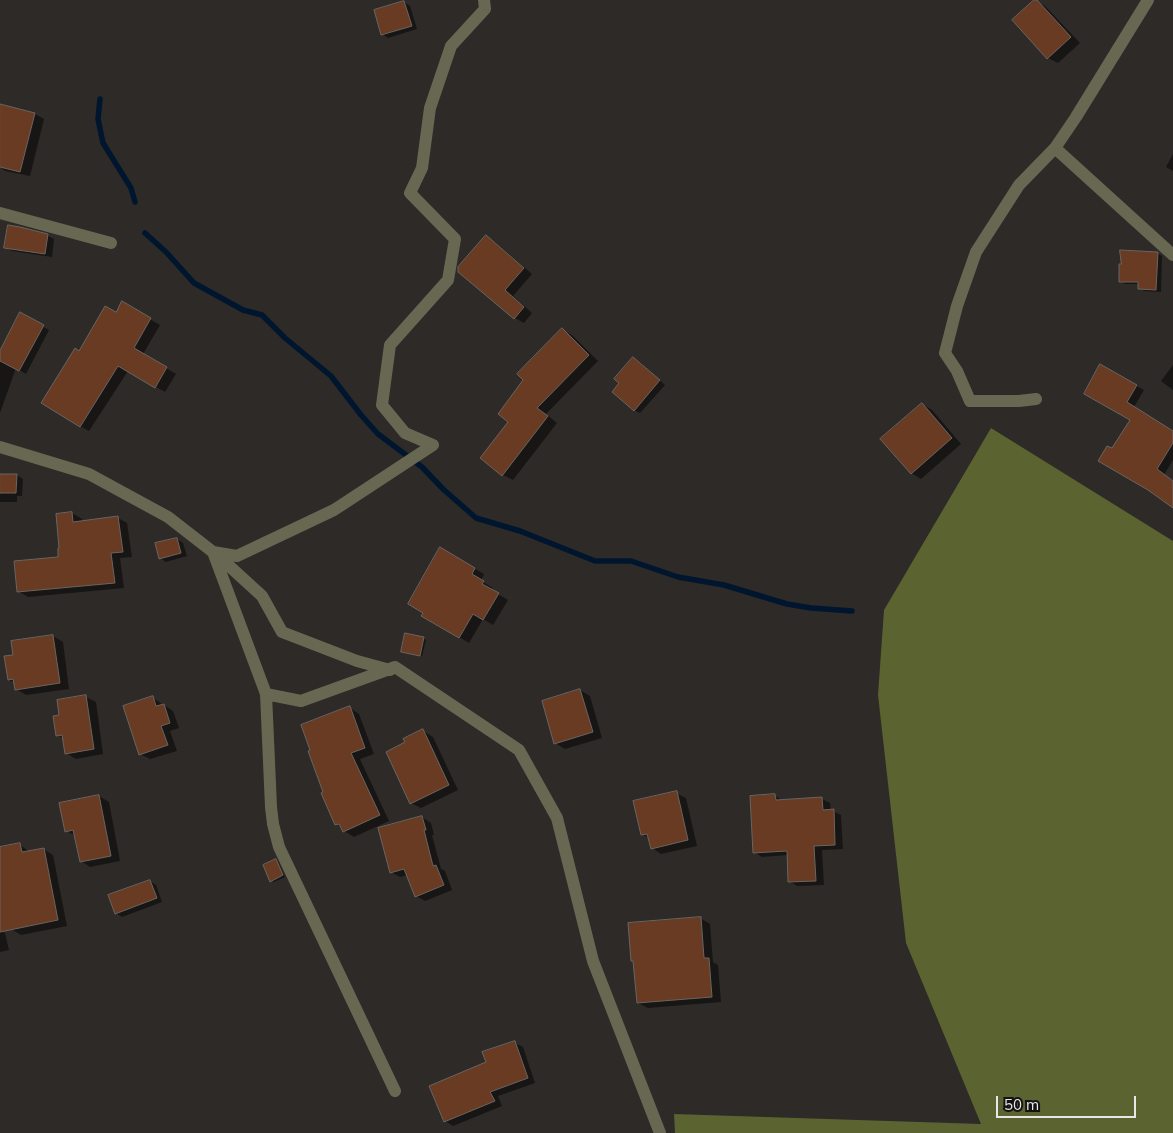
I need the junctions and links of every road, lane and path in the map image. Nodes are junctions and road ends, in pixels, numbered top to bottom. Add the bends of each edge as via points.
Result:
1 (484, 0) edge
2 (1148, 0) edge
3 (1055, 148) junction
4 (0, 213) edge
5 (112, 243) dead end
6 (1173, 255) edge
7 (1036, 399) dead end
8 (0, 447) edge
9 (213, 552) junction
10 (390, 670) junction
11 (266, 694) junction
12 (395, 1091) dead end
13 (660, 1133) edge

1 - 9 street via 485,9 451,46 430,108 422,168 410,193 455,240 448,280 390,345 382,405 405,433 433,445 334,510 237,556
2 - 3 street
3 - 6 street
3 - 7 street via 1019,185 976,252 945,354 957,370 970,401
4 - 5 street
8 - 9 street via 89,474 168,517
9 - 10 street via 262,596 282,632
9 - 11 street
10 - 11 street via 301,702
10 - 13 street via 395,667 519,750 557,818 594,961
11 - 12 street via 271,807 279,847

